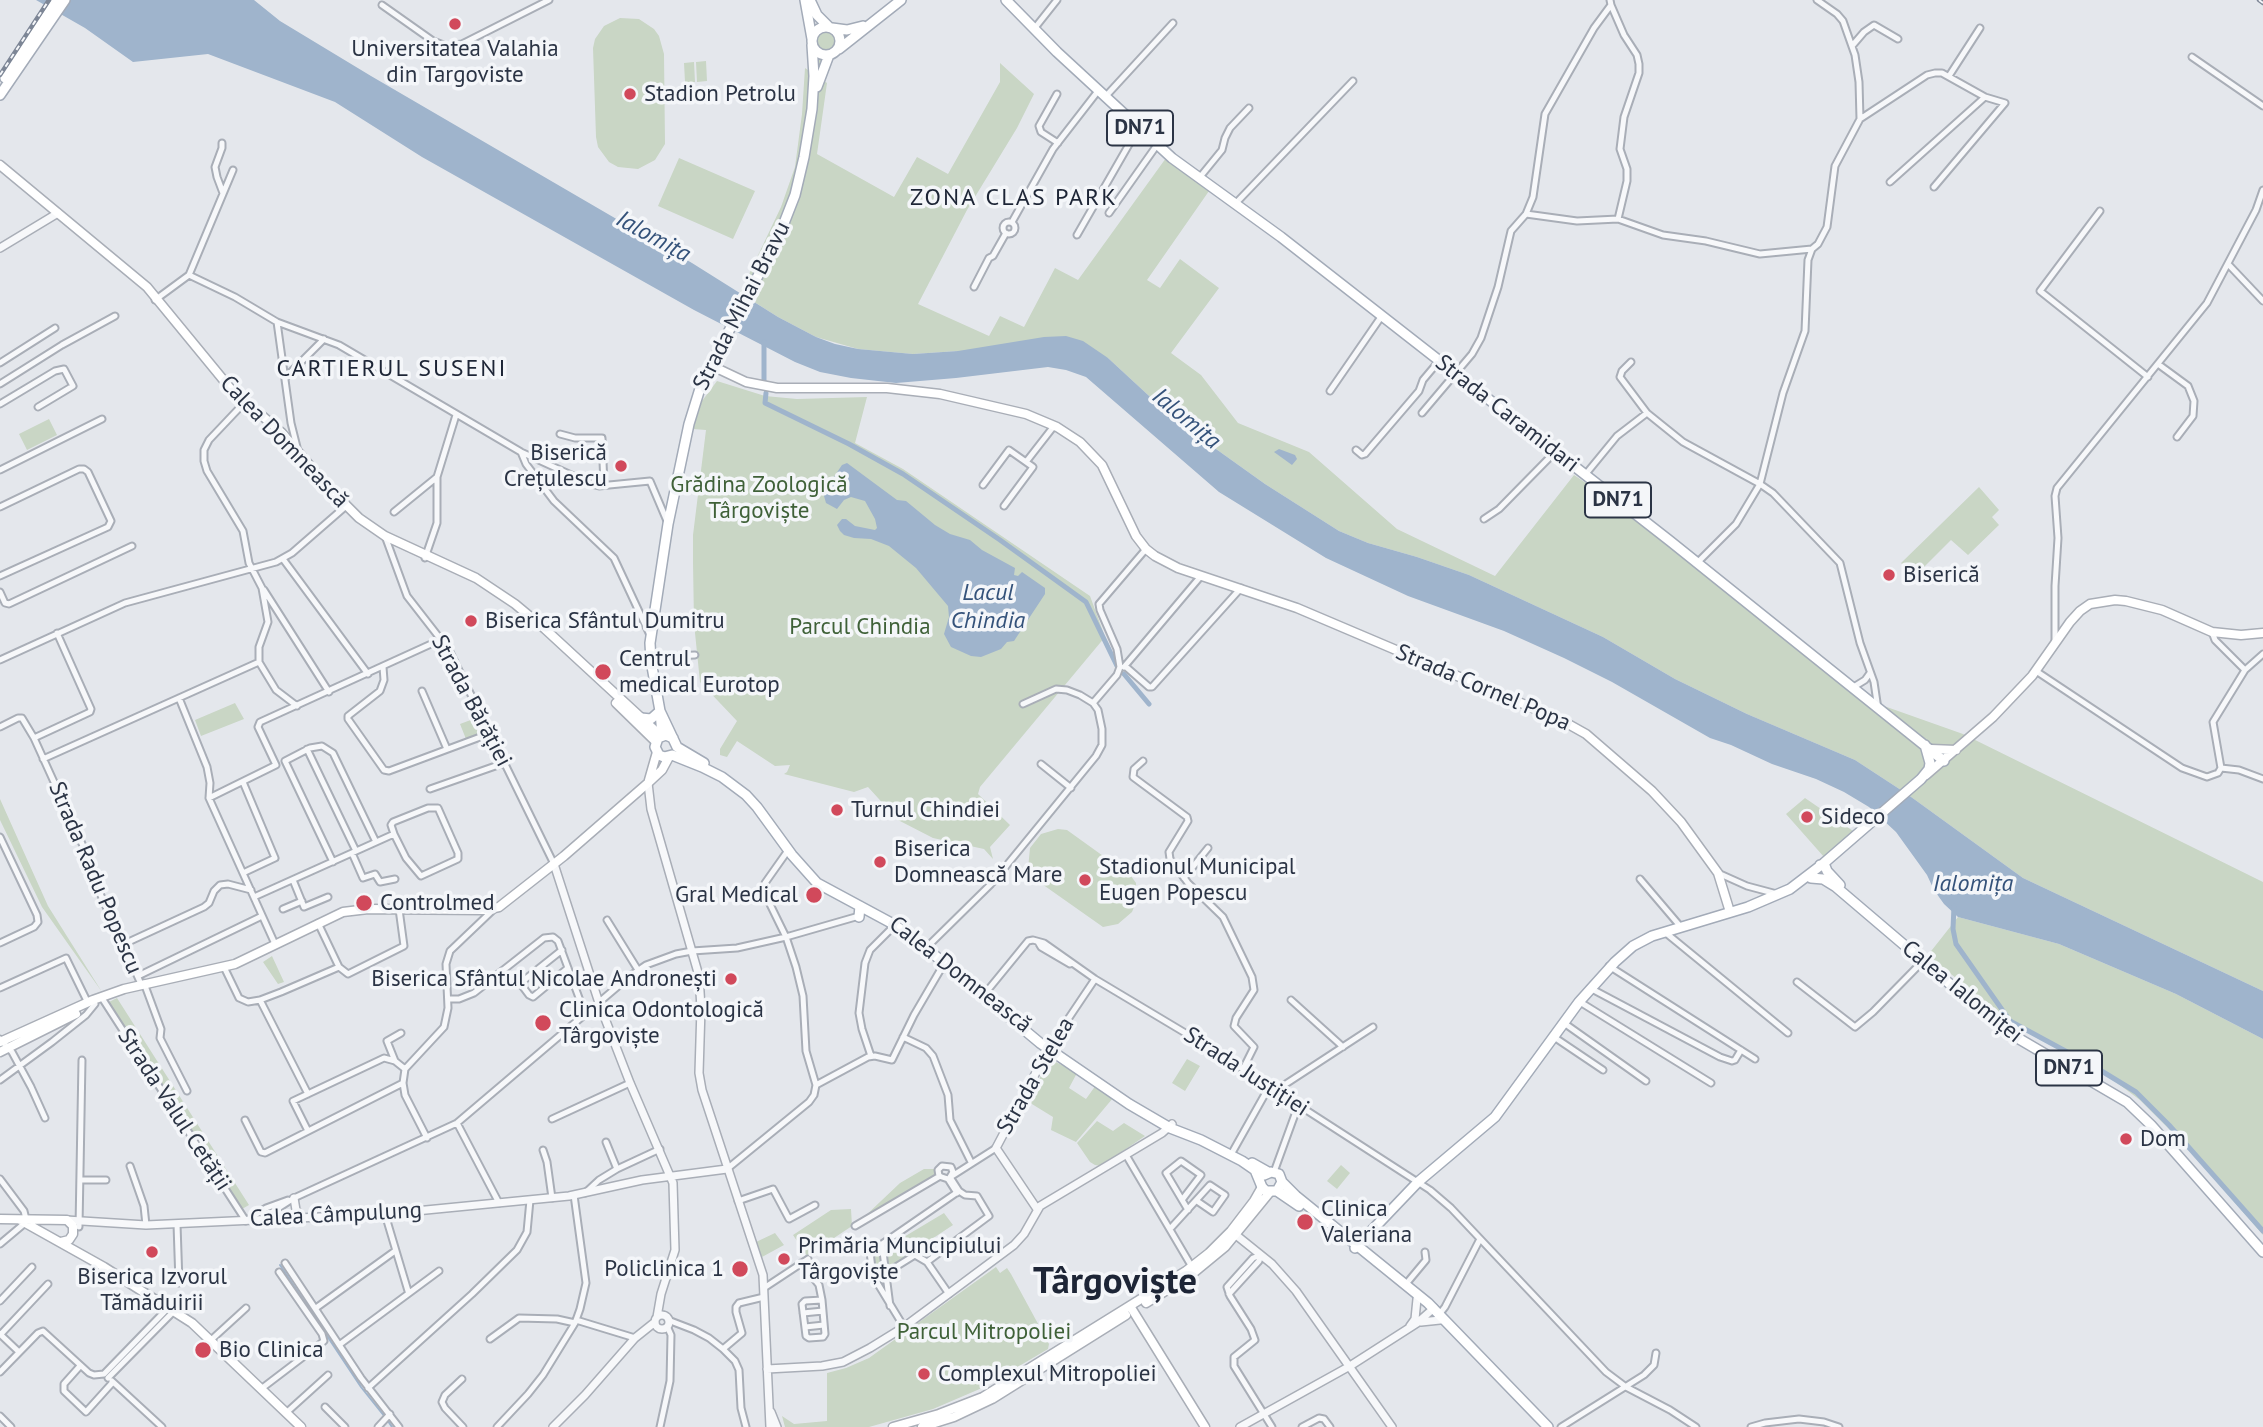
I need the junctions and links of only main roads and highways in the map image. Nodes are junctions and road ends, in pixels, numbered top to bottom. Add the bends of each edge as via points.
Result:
1 (57, 0) edge
2 (65, 0) edge
3 (901, 0) edge
4 (1006, 0) edge
5 (809, 2) edge
6 (871, 23) junction
7 (830, 27) junction
8 (812, 42) junction
9 (838, 50) junction
10 (25, 53) junction
11 (829, 55) junction
12 (0, 86) edge
13 (0, 95) edge
14 (812, 110) junction
15 (0, 167) edge
16 (715, 367) junction
17 (244, 403) junction
18 (288, 437) junction
19 (344, 508) junction
20 (386, 538) junction
21 (426, 556) junction
22 (654, 615) junction
23 (643, 618) road end
24 (2263, 633) edge
25 (660, 711) junction
26 (639, 722) junction
27 (659, 742) junction
28 (1928, 747) junction
29 (673, 749) junction
30 (1956, 750) junction
31 (1942, 762) junction
32 (1921, 779) junction
33 (648, 783) junction
34 (787, 852) junction
35 (1823, 867) junction
36 (1835, 883) junction
37 (865, 907) junction
38 (1730, 912) junction
39 (859, 917) road end
40 (928, 946) junction
41 (1924, 960) junction
42 (2, 1045) edge
43 (1049, 1047) junction
44 (1171, 1126) junction
45 (1271, 1172) junction
46 (1282, 1182) junction
47 (1268, 1188) junction
48 (0, 1220) edge
49 (62, 1220) junction
50 (24, 1221) junction
51 (78, 1227) junction
52 (52, 1237) junction
53 (61, 1242) junction
54 (2263, 1243) edge
55 (1358, 1245) junction
56 (2263, 1251) edge
57 (82, 1254) junction
58 (1405, 1286) junction
59 (1132, 1309) junction
60 (1438, 1316) junction
61 (301, 1427) edge
62 (893, 1427) edge
63 (922, 1427) edge
64 (1205, 1427) edge
65 (1541, 1427) edge
66 (1548, 1427) edge

1 - 10 main road
2 - 10 main road
3 - 6 main road
4 - 28 main road, Strada Caramidari / DN71 via 1157,145 1259,220
5 - 7 main road
5 - 8 main road, Strada Mihai Bravu
6 - 7 main road via 851,30
6 - 9 main road
7 - 8 main road via 820,28
7 - 9 main road via 840,37
8 - 11 main road via 817,52
8 - 14 main road, Strada Mihai Bravu
9 - 11 main road
10 - 12 main road
10 - 13 main road
11 - 14 main road, Strada Mihai Bravu
14 - 16 main road, Strada Mihai Bravu via 795,195 760,275 716,354
15 - 17 main road, Calea Domnească via 139,279
16 - 22 main road, Strada Mihai Bravu via 702,382 689,424
16 - 38 main road, Strada Cornel Popa via 746,382 777,388 887,388 940,394 1026,414 1054,426 1080,442 1102,466 1136,536 1167,563 1297,608 1572,726 1607,751 1663,802 1697,841 1718,873
17 - 18 main road, Calea Domnească
17 - 18 main road, Calea Domnească
18 - 19 main road, Calea Domnească
18 - 19 main road, Calea Domnească
19 - 20 main road, Calea Domnească
20 - 21 main road, Calea Domnească
20 - 21 main road
21 - 26 main road, Calea Domnească via 476,578 515,604
22 - 23 main road
22 - 25 main road, Strada Mihai Bravu via 650,657
24 - 30 main road via 2212,632 2162,610 2115,600 2090,604 2036,671
25 - 26 main road
25 - 27 main road
25 - 29 main road
26 - 27 main road, Calea Domnească
27 - 29 main road, Calea Domnească
27 - 29 main road, Calea Domnească via 662,756
27 - 33 main road
28 - 30 main road
28 - 31 main road
28 - 32 main road via 1929,769
29 - 33 main road via 662,770
29 - 34 main road, Calea Domnească via 753,801
29 - 34 main road, Calea Domnească via 749,792
30 - 31 main road
31 - 32 main road
32 - 35 main road
33 - 42 main road via 495,908 352,910 224,967 141,981
34 - 37 main road, Calea Domnească via 820,880
34 - 37 main road, Calea Domnească via 822,886
35 - 36 main road
35 - 36 main road, Calea Ialomiței via 1824,879
35 - 38 main road via 1780,895
36 - 41 main road, Calea Ialomiței / DN71
37 - 39 main road
37 - 40 main road, Calea Domnească
37 - 40 main road, Calea Domnească via 898,922
38 - 55 main road via 1639,942 1609,966 1495,1117 1418,1182
40 - 43 main road, Calea Domnească
41 - 54 main road, Calea Ialomiței / DN71 via 2006,1027 2130,1099
41 - 56 main road, Calea Ialomiței / DN71 via 2015,1038 2127,1102
43 - 44 main road, Calea Domnească
43 - 44 main road, Calea Domnească via 1129,1104
44 - 45 main road, Calea Domnească
44 - 47 main road, Calea Domnească via 1231,1154 1251,1167
45 - 46 main road via 1279,1174
45 - 47 main road
46 - 47 main road
46 - 55 main road
47 - 55 main road, Calea Domnească
47 - 59 main road via 1192,1267
47 - 59 main road via 1225,1247 1191,1275
48 - 50 main road
49 - 50 main road
49 - 51 main road
49 - 52 main road via 51,1227
50 - 52 main road
51 - 53 main road via 69,1240
51 - 57 main road
52 - 53 main road
53 - 57 main road
55 - 58 main road, Calea Domnească
55 - 58 main road, Calea Domnească
57 - 61 main road via 171,1309 211,1340
58 - 60 main road, Calea Domnească
58 - 60 main road
59 - 62 main road via 983,1397
59 - 63 main road via 992,1399
59 - 64 main road
60 - 65 main road, Calea Domnească
60 - 66 main road, Calea Domnească

